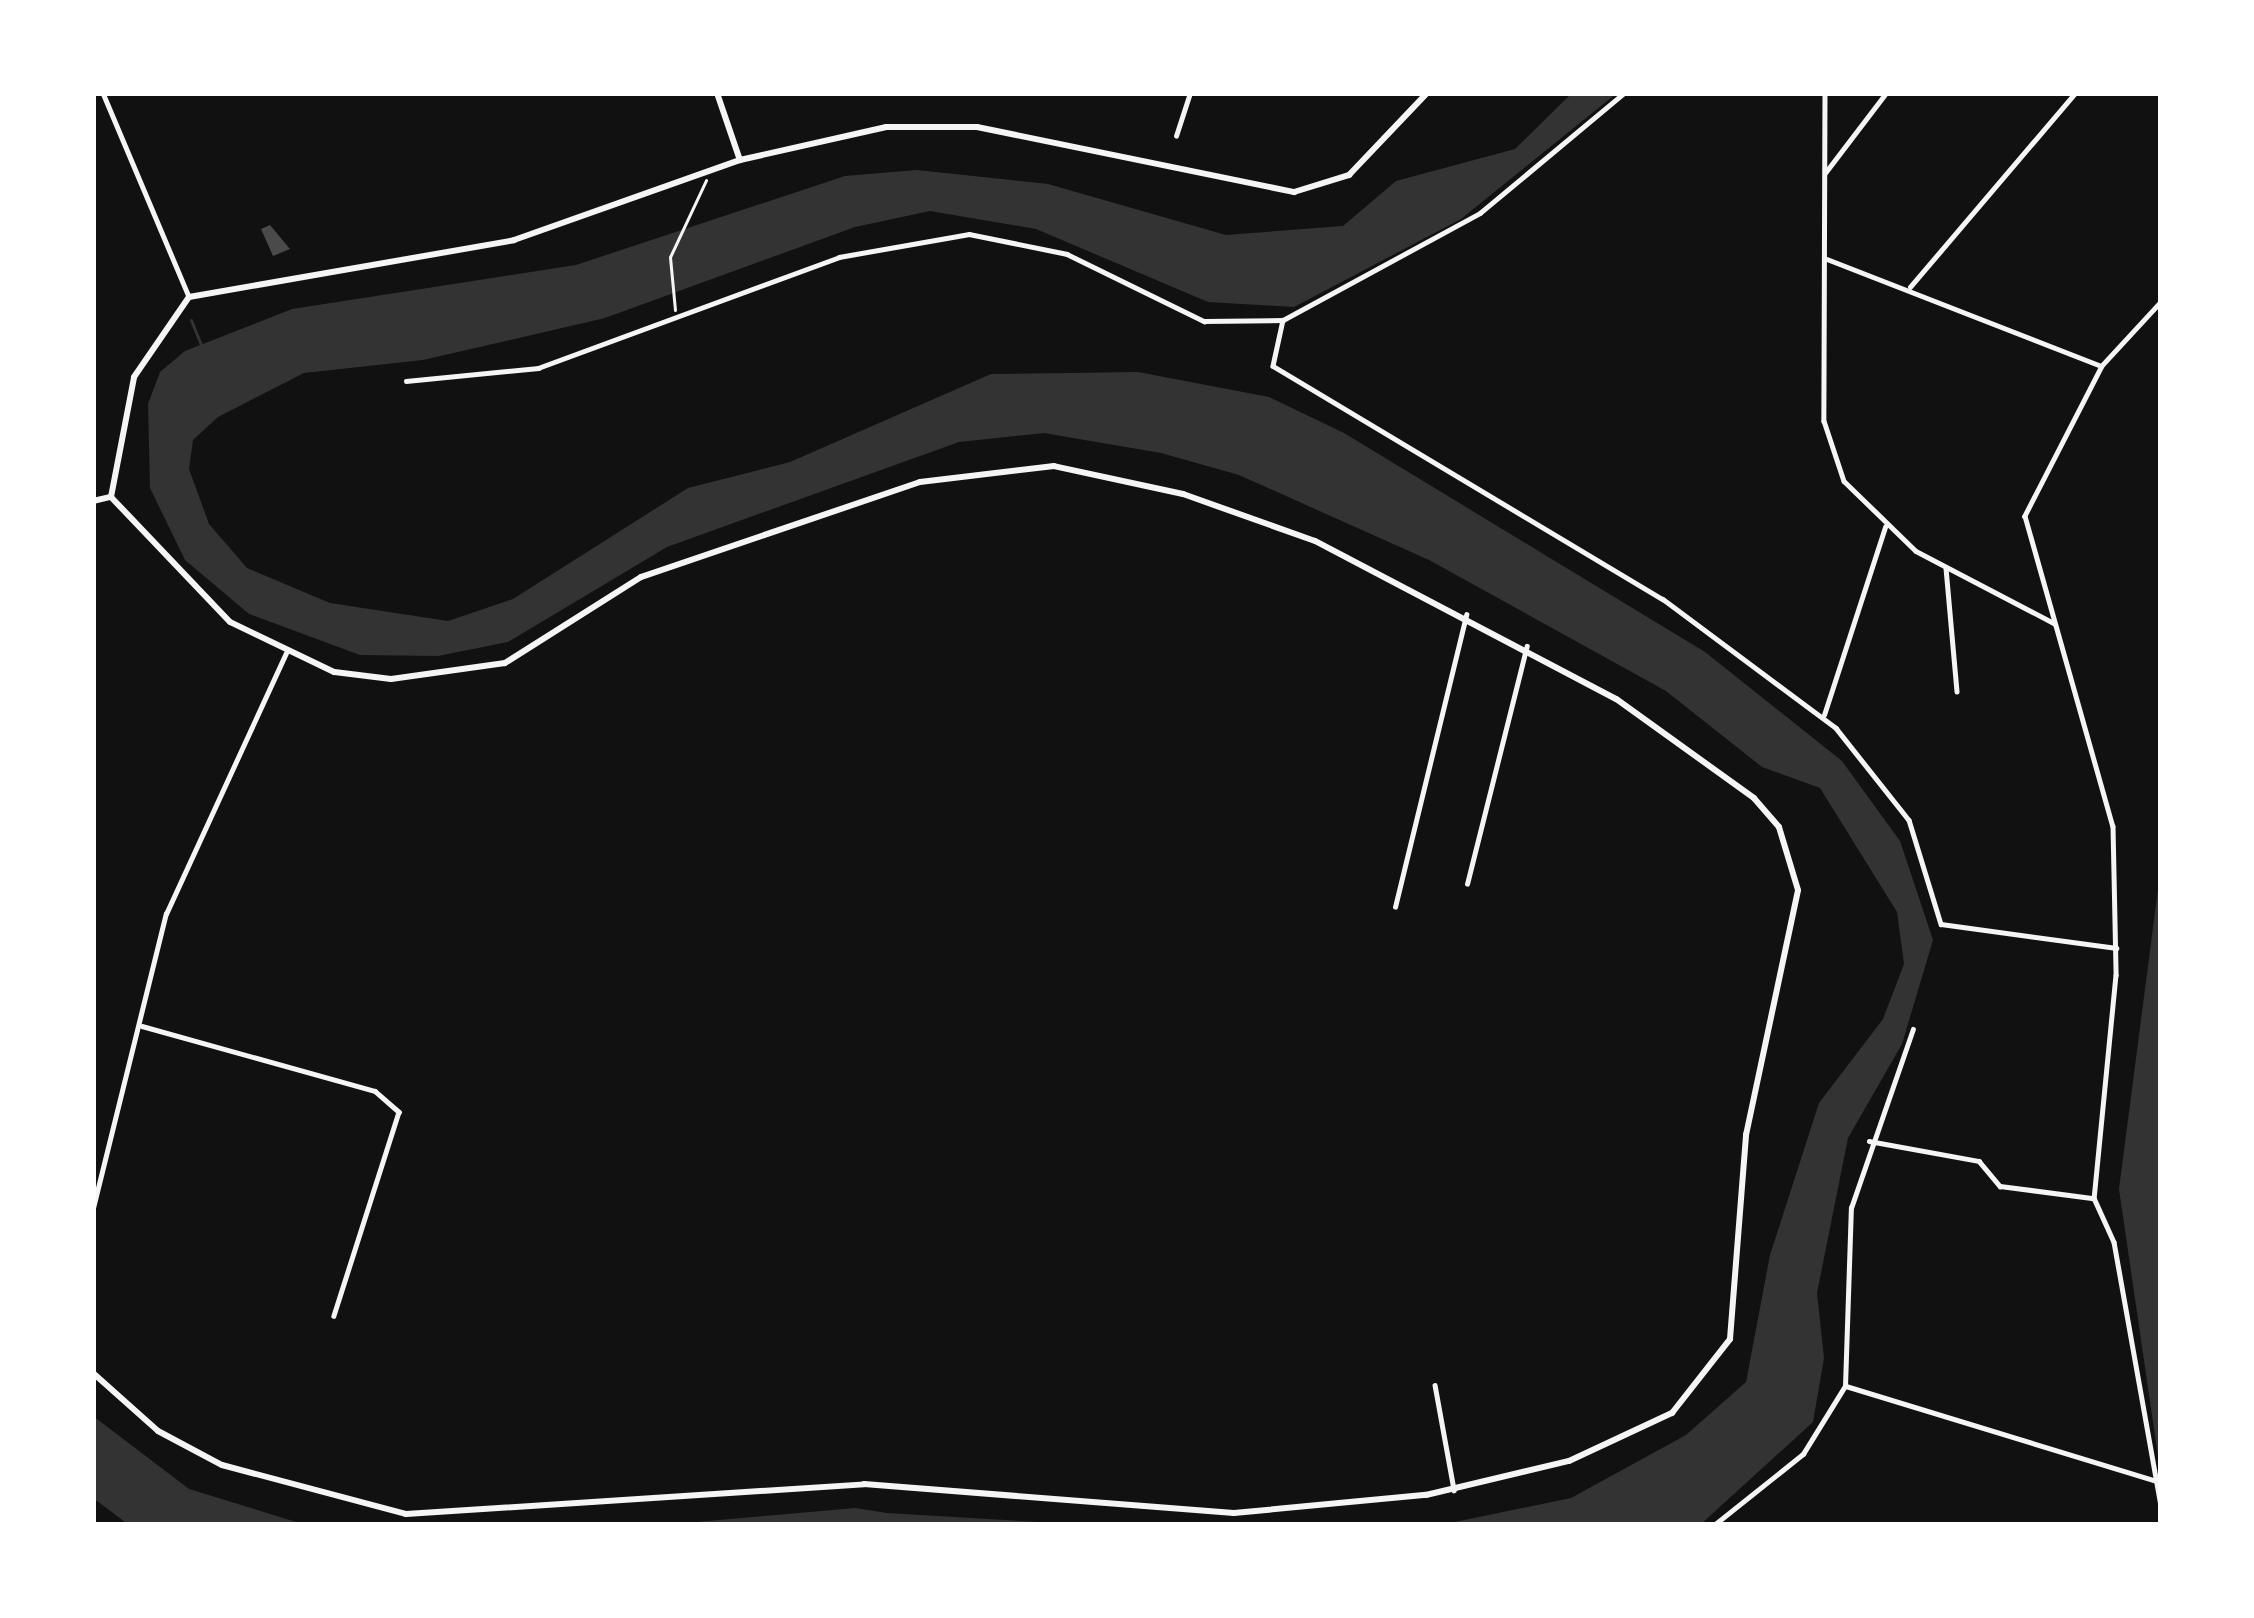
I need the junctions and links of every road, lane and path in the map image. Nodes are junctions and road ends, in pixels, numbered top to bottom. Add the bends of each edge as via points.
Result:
1 (104, 93) edge
2 (717, 93) edge
3 (1190, 93) edge
4 (1427, 93) edge
5 (1624, 93) edge
6 (1825, 93) edge
7 (1886, 93) edge
8 (2075, 93) edge
9 (1176, 136) dead end
10 (740, 160) junction
11 (714, 169) junction
12 (1825, 173) junction
13 (1827, 259) junction
14 (1910, 287) junction
15 (188, 297) junction
16 (2161, 302) edge
17 (1283, 320) junction
18 (678, 324) junction
19 (2102, 366) junction
20 (406, 381) dead end
21 (111, 496) junction
22 (93, 501) edge
23 (1886, 527) junction
24 (1946, 568) junction
25 (1466, 615) junction
26 (2056, 624) junction
27 (1527, 646) junction
28 (286, 652) junction
29 (1957, 692) dead end
30 (1823, 718) junction
31 (1467, 884) dead end
32 (1395, 907) dead end
33 (2117, 948) junction
34 (142, 1026) junction
35 (1912, 1029) dead end
36 (1870, 1141) junction
37 (2094, 1198) junction
38 (93, 1208) edge
39 (334, 1316) dead end
40 (93, 1373) edge
41 (1435, 1385) dead end
42 (1845, 1386) junction
43 (2156, 1481) junction
44 (1454, 1490) junction
45 (2161, 1507) edge
46 (1714, 1525) edge

1 - 15 street
2 - 10 street
3 - 9 street
4 - 10 street via 1360,167 1294,192 977,127 886,127
5 - 17 street via 1480,213
6 - 12 street
7 - 12 street
8 - 14 street
10 - 11 street
11 - 15 street via 514,240
11 - 18 path via 680,218 670,257
12 - 13 street
13 - 14 street
13 - 23 street via 1824,421 1844,481
14 - 19 street
15 - 21 street via 134,377
16 - 19 street
17 - 18 street via 1204,322 1030,240 969,234 839,256
17 - 30 street via 1273,367 1663,599
18 - 20 street via 466,383
19 - 26 street via 2025,517
21 - 22 street
21 - 28 street via 145,521 189,588
23 - 24 street
23 - 30 street
24 - 26 street
24 - 29 street
25 - 27 street
25 - 28 street via 1240,510 1054,466 1012,467 920,482 641,578 479,672 391,679
25 - 32 street
26 - 33 street via 2113,826
27 - 31 street
27 - 44 street via 1754,798 1779,827 1798,890 1746,1135 1736,1304 1718,1367 1625,1439
28 - 34 street via 166,914
30 - 33 street via 1909,820 1941,924
33 - 37 street
34 - 38 street
34 - 39 street via 375,1091 399,1112
35 - 36 street
36 - 37 street via 1979,1161 2000,1186
36 - 42 street via 1851,1208
37 - 43 street via 2114,1242
40 - 44 street via 158,1431 222,1465 406,1514 864,1484 1216,1513
41 - 44 street
42 - 43 street
42 - 46 street via 1803,1454
43 - 45 street

